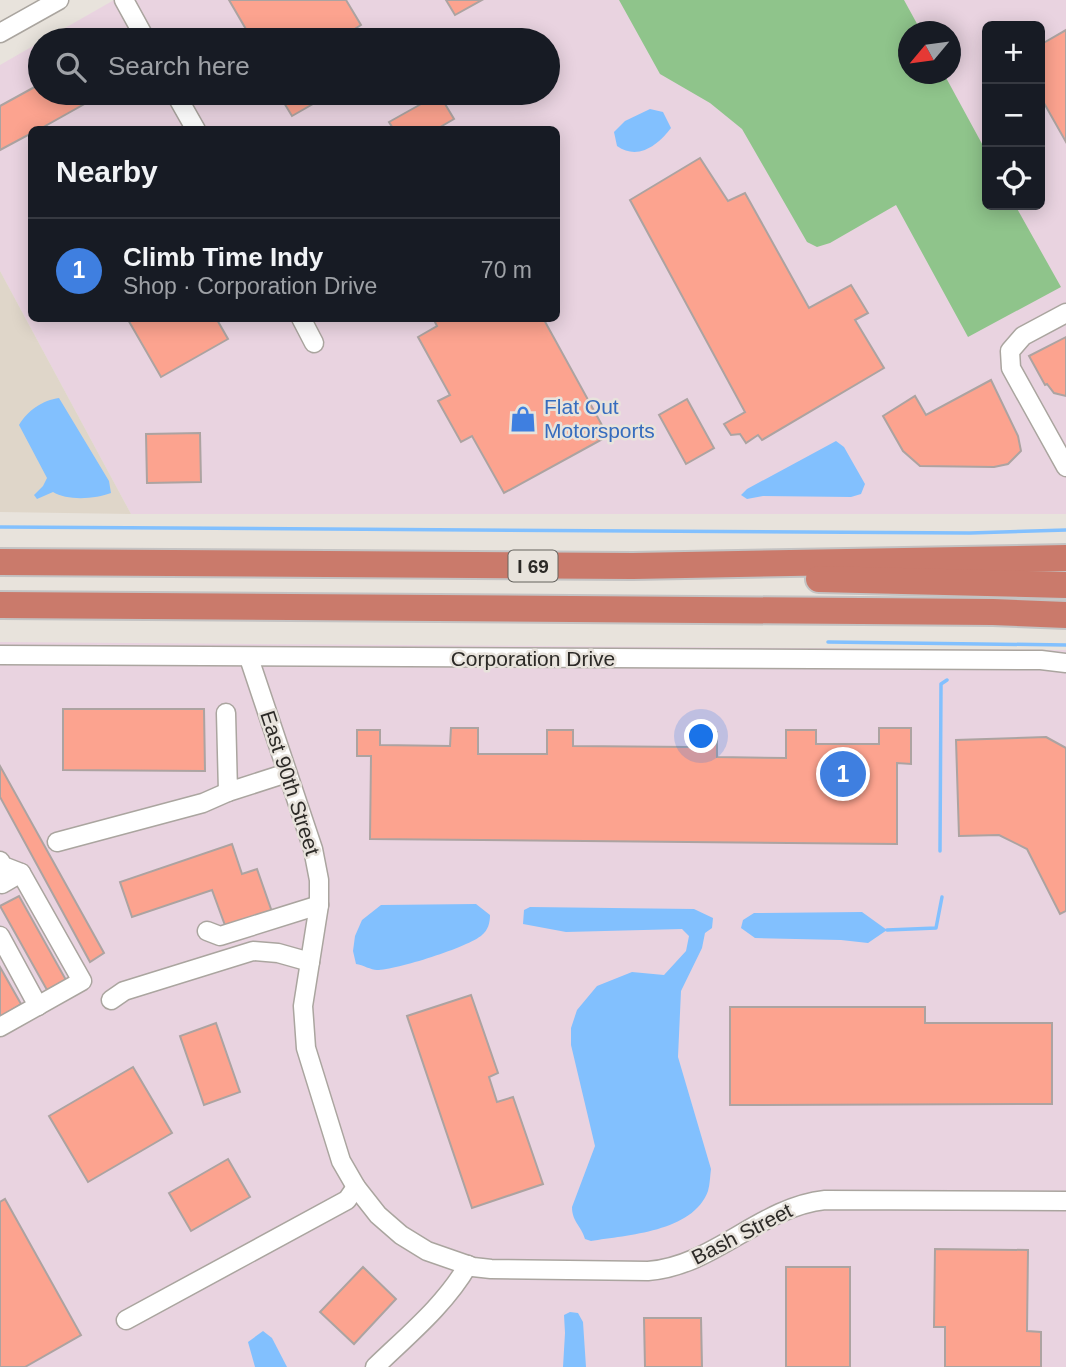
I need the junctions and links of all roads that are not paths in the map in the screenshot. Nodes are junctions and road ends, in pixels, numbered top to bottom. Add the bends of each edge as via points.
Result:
1 (59, 0) edge
2 (124, 0) edge
3 (139, 28) edge
4 (0, 33) edge
5 (182, 105) edge
6 (194, 126) edge
7 (1066, 313) edge
8 (303, 322) edge
9 (314, 342) dead end
10 (1066, 467) edge
11 (1066, 558) edge
12 (0, 562) edge
13 (633, 566) junction
14 (1066, 585) edge
15 (0, 605) edge
16 (1066, 615) edge
17 (0, 655) edge
18 (249, 658) junction
19 (1066, 663) edge
20 (226, 713) dead end
21 (288, 773) junction
22 (228, 792) junction
23 (57, 842) dead end
24 (1, 874) edge
25 (319, 905) junction
26 (207, 931) dead end
27 (0, 936) edge
28 (310, 962) junction
29 (111, 1000) dead end
30 (38, 1006) junction
31 (0, 1027) edge
32 (356, 1187) junction
33 (1066, 1201) edge
34 (422, 1248) joint
35 (468, 1265) junction
36 (126, 1320) dead end
37 (376, 1367) edge

1 - 4 street
2 - 3 street
5 - 6 street
7 - 10 street via 1023,337 1010,351 1012,368
8 - 9 street
11 - 13 highway, I 69
12 - 13 highway, I 69
13 - 14 highway via 835,580
15 - 16 highway, I 69
17 - 18 street, Corporation Drive
18 - 19 street, Corporation Drive
18 - 21 street, East 90th Street
20 - 22 street
21 - 22 street
21 - 25 street, East 90th Street via 313,849
22 - 23 street
24 - 30 street via 21,873 82,981
25 - 26 street via 220,936
25 - 28 street, East 90th Street
27 - 30 street
28 - 29 street via 253,951 124,991
28 - 32 street, East 90th Street via 303,1006 308,1060 341,1161
30 - 31 street
32 - 34 street, East 90th Street via 378,1215
32 - 36 street via 347,1200
33 - 35 street, Bash Street via 825,1200 783,1212 670,1268 503,1270
34 - 35 street, Bash Street
35 - 37 street via 456,1286

